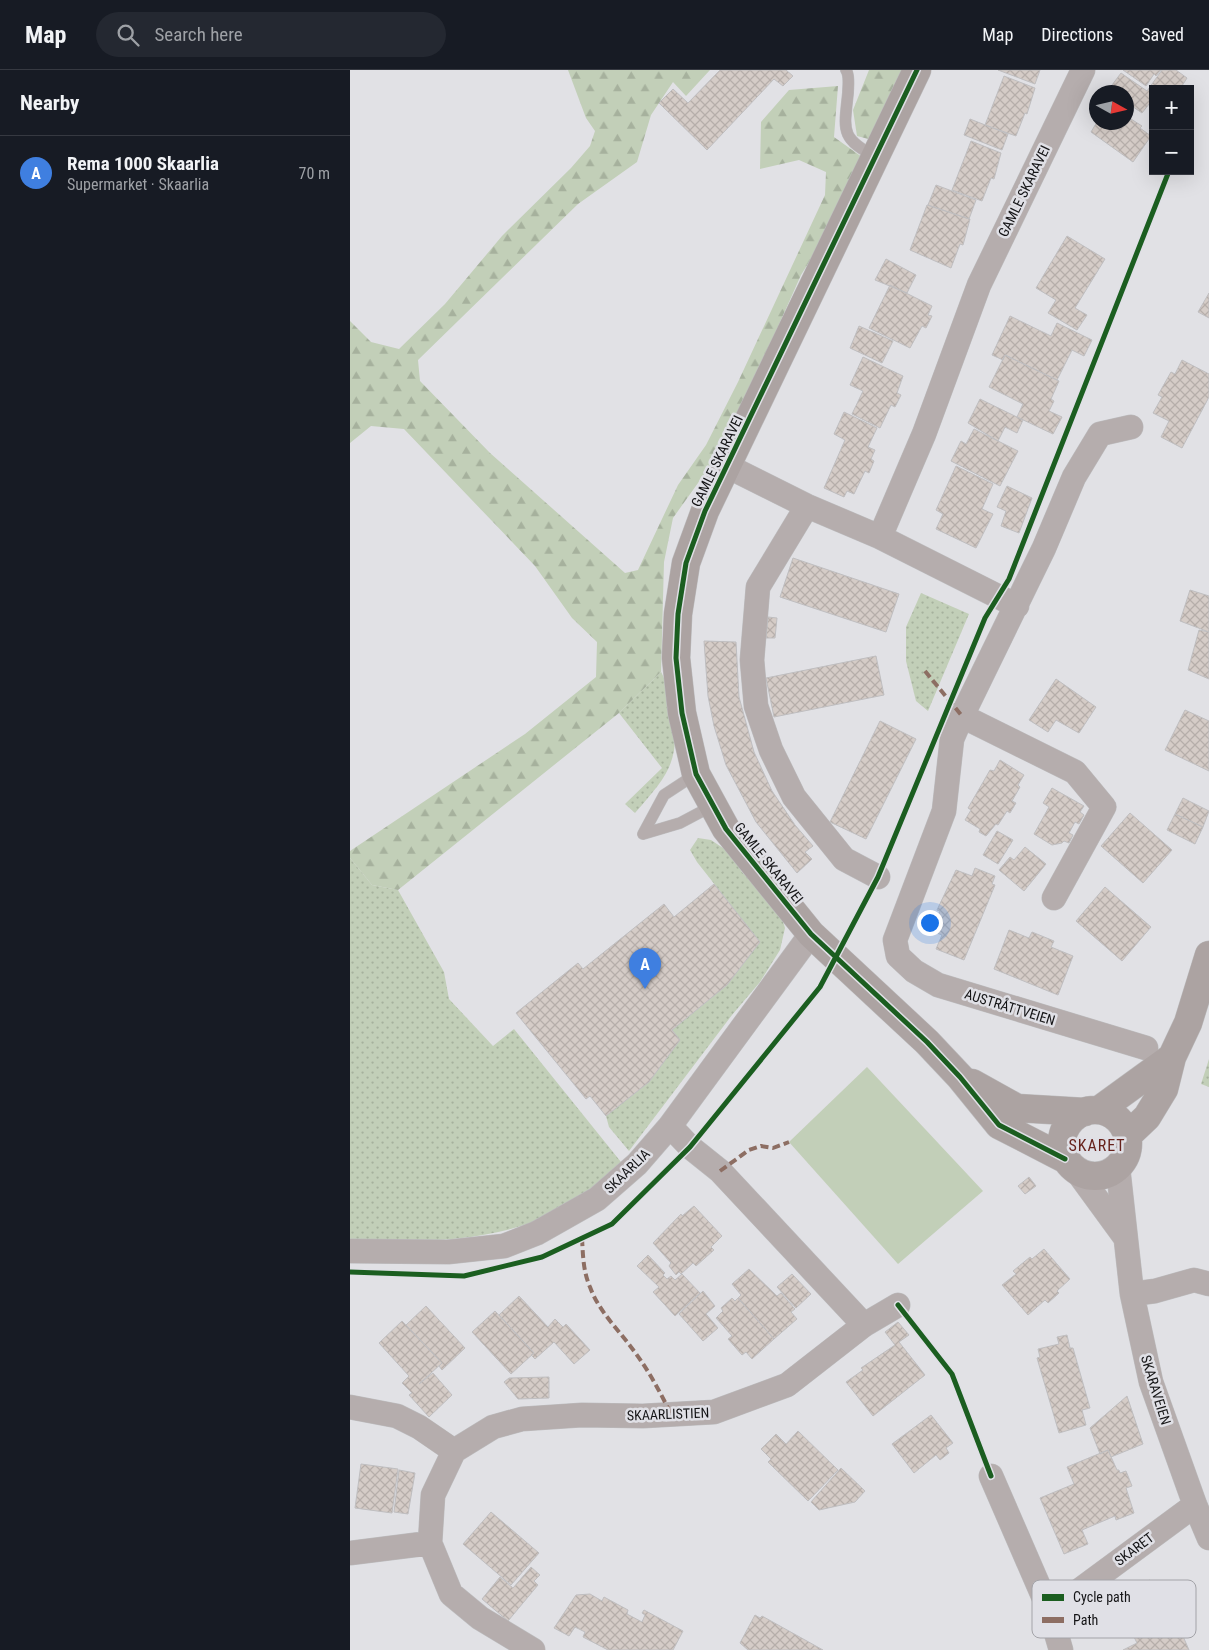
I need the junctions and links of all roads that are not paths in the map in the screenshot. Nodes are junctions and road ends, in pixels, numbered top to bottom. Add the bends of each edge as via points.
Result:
1 (917, 70) edge
2 (1083, 70) edge
3 (848, 71) edge
4 (876, 157) junction
5 (1130, 427) dead end
6 (727, 466) junction
7 (807, 506) junction
8 (880, 537) junction
9 (1017, 606) junction
10 (962, 716) junction
11 (696, 774) junction
12 (714, 805) junction
13 (878, 877) dead end
14 (1054, 898) dead end
15 (811, 934) junction
16 (1209, 954) edge
17 (1146, 1048) dead end
18 (1172, 1057) junction
19 (960, 1076) junction
20 (1092, 1111) junction
21 (670, 1126) junction
22 (1127, 1136) junction
23 (1072, 1166) junction
24 (1118, 1168) junction
25 (1124, 1236) junction
26 (350, 1251) edge
27 (1209, 1284) edge
28 (1132, 1294) junction
29 (898, 1304) dead end
30 (864, 1325) junction
31 (350, 1407) edge
32 (454, 1451) junction
33 (991, 1476) dead end
34 (1194, 1505) junction
35 (1209, 1538) edge
36 (430, 1543) junction
37 (350, 1553) edge
38 (1036, 1580) edge
39 (1093, 1580) edge
40 (533, 1650) edge

1 - 4 street, GAMLE SKARAVEI
2 - 8 street, GAMLE SKARAVEI via 979,285 924,434
3 - 4 lane via 848,138
4 - 6 street, GAMLE SKARAVEI
5 - 9 street via 1100,434 1074,477
6 - 7 street, GAMLE SKARAVEI
6 - 11 street, GAMLE SKARAVEI via 705,511 686,563 678,614 676,658 682,713
7 - 8 street, GAMLE SKARAVEI
7 - 13 street via 758,586 752,660 756,706 794,797 844,859
8 - 9 street, GAMLE SKARAVEI
9 - 10 street
10 - 14 street via 1075,772 1104,807
10 - 17 street, AUSTRÅTTVEIEN via 952,739 944,811 895,940 898,956 914,971 938,985
11 - 12 street, GAMLE SKARAVEI
11 - 12 lane via 664,795 642,834 680,823
12 - 15 street, GAMLE SKARAVEI via 726,829
15 - 19 street, GAMLE SKARAVEI via 928,1042
15 - 21 street, SKAARLIA
16 - 18 street via 1188,1023
18 - 20 street
18 - 22 street via 1164,1088 1147,1117
19 - 20 street, GAMLE SKARAVEI via 1017,1108
19 - 23 street, GAMLE SKARAVEI via 999,1125
20 - 22 street via 1109,1113 1122,1124
20 - 23 street via 1072,1118 1062,1136 1062,1148
21 - 26 street, SKAARLIA via 637,1164 597,1199 537,1234 504,1246 448,1252
21 - 30 street via 720,1171
22 - 24 street via 1127,1152
23 - 24 street via 1093,1177 1103,1177
23 - 25 street, SKARAVEIEN
24 - 25 street, SKARAVEIEN
25 - 28 street, SKARAVEIEN
27 - 28 street via 1194,1280
28 - 34 street, SKARAVEIEN via 1151,1382
29 - 30 street, SKAARLISTIEN
30 - 32 street, SKAARLISTIEN via 787,1385 714,1412 522,1419 493,1427
31 - 32 street via 397,1416
32 - 36 street via 433,1495
33 - 38 street
34 - 35 street, SKARAVEIEN
34 - 39 street, SKARET
36 - 37 street
36 - 40 street via 451,1594 480,1618

